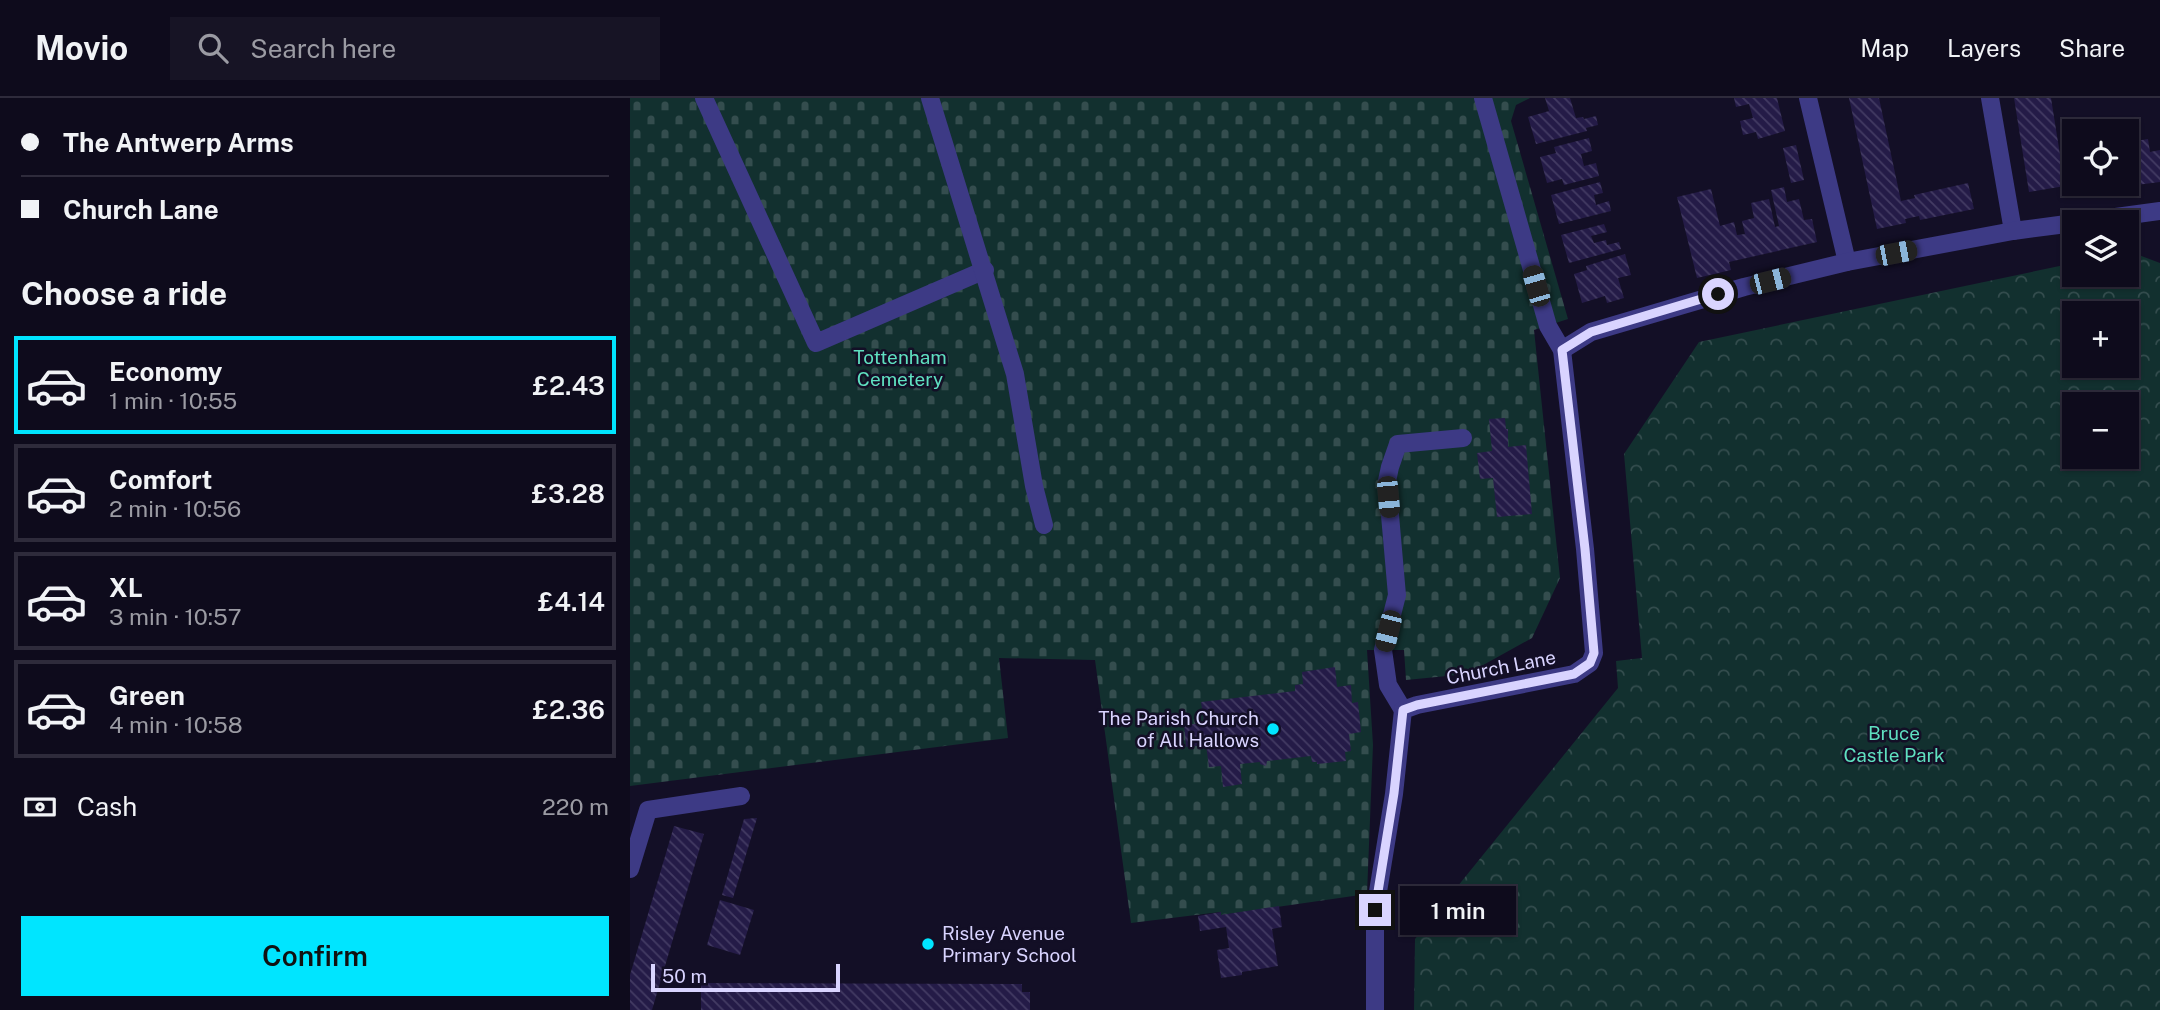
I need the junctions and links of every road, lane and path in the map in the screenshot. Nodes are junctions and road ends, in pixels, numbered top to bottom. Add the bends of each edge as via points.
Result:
1 (704, 98) edge
2 (930, 98) edge
3 (1483, 98) edge
4 (1808, 98) edge
5 (1990, 98) edge
6 (2160, 211) edge
7 (2139, 214) edge
8 (2062, 225) edge
9 (2013, 231) junction
10 (1847, 262) junction
11 (985, 270) junction
12 (1562, 350) junction
13 (1464, 438) dead end
14 (1044, 525) dead end
15 (1403, 710) junction
16 (739, 796) dead end
17 (630, 869) edge
18 (1375, 1010) edge

1 - 11 street via 816,343
2 - 11 street
3 - 12 street via 1548,326
4 - 10 street
5 - 9 street
6 - 7 street
8 - 9 street
9 - 10 street
10 - 12 street via 1591,332
11 - 14 street via 1015,374
12 - 15 street, Church Lane via 1594,641 1590,663 1574,674
13 - 15 street via 1398,444 1390,467 1388,497 1397,595 1383,650 1388,685
15 - 18 street via 1375,910
16 - 17 street via 648,810

